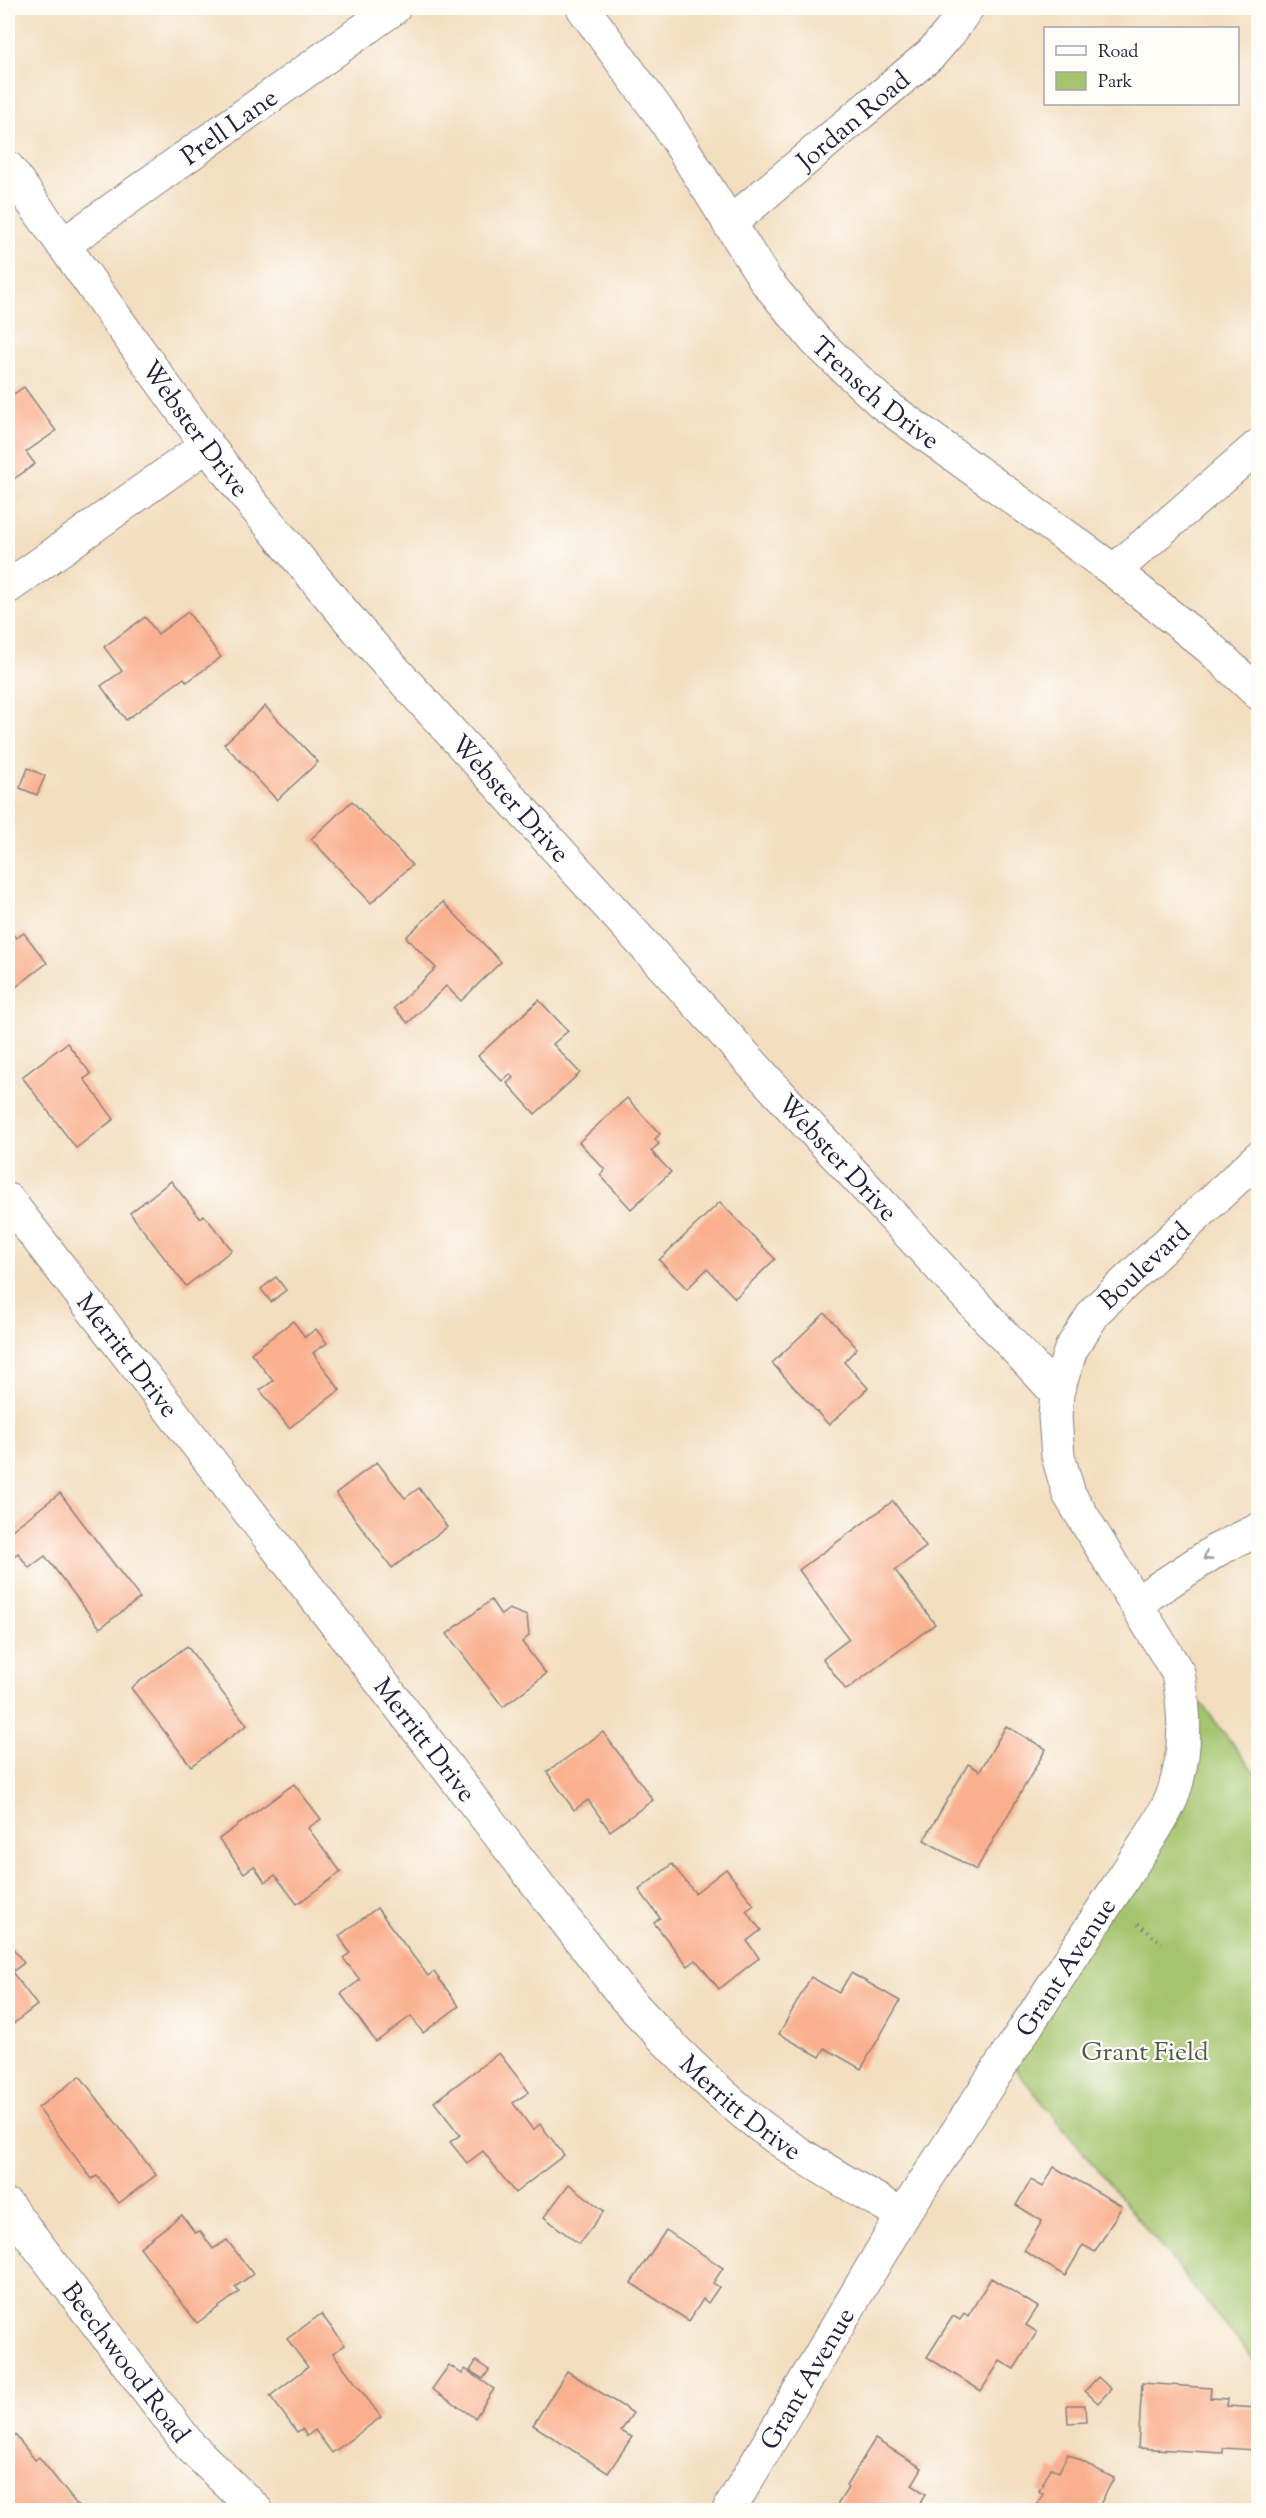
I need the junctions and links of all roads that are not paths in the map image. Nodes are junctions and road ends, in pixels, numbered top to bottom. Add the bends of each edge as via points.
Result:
1 (394, 8) edge
2 (583, 8) edge
3 (967, 8) edge
4 (8, 168) edge
5 (729, 224) junction
6 (63, 245) junction
7 (207, 445) junction
8 (1258, 446) edge
9 (1114, 571) junction
10 (8, 587) edge
11 (1258, 693) edge
12 (1258, 1158) edge
13 (8, 1200) edge
14 (1057, 1394) junction
15 (1258, 1530) edge
16 (1136, 1603) junction
17 (8, 2206) edge
18 (903, 2216) junction
19 (256, 2511) edge
20 (729, 2511) edge

1 - 6 street, Prell Lane
2 - 5 street, Trensch Drive via 666,122
3 - 5 street, Jordan Road via 931,54
4 - 6 street, Webster Drive
5 - 9 street, Trensch Drive via 766,281 816,341 882,403
6 - 7 street, Webster Drive
7 - 10 street
7 - 14 street, Webster Drive via 358,630
8 - 9 street
9 - 11 street, Trensch Drive via 1210,648
12 - 14 street, Boulevard via 1096,1310 1071,1349
13 - 18 street, Merritt Drive via 624,1996 677,2053 746,2115 823,2169
14 - 16 street, Grant Avenue via 1058,1456 1069,1494
15 -> 16 street via 1217,1550
16 - 18 street, Grant Avenue via 1178,1673 1185,1707 1183,1753 1172,1797 1147,1843
17 - 19 street, Beechwood Road via 190,2446
18 - 20 street, Grant Avenue

